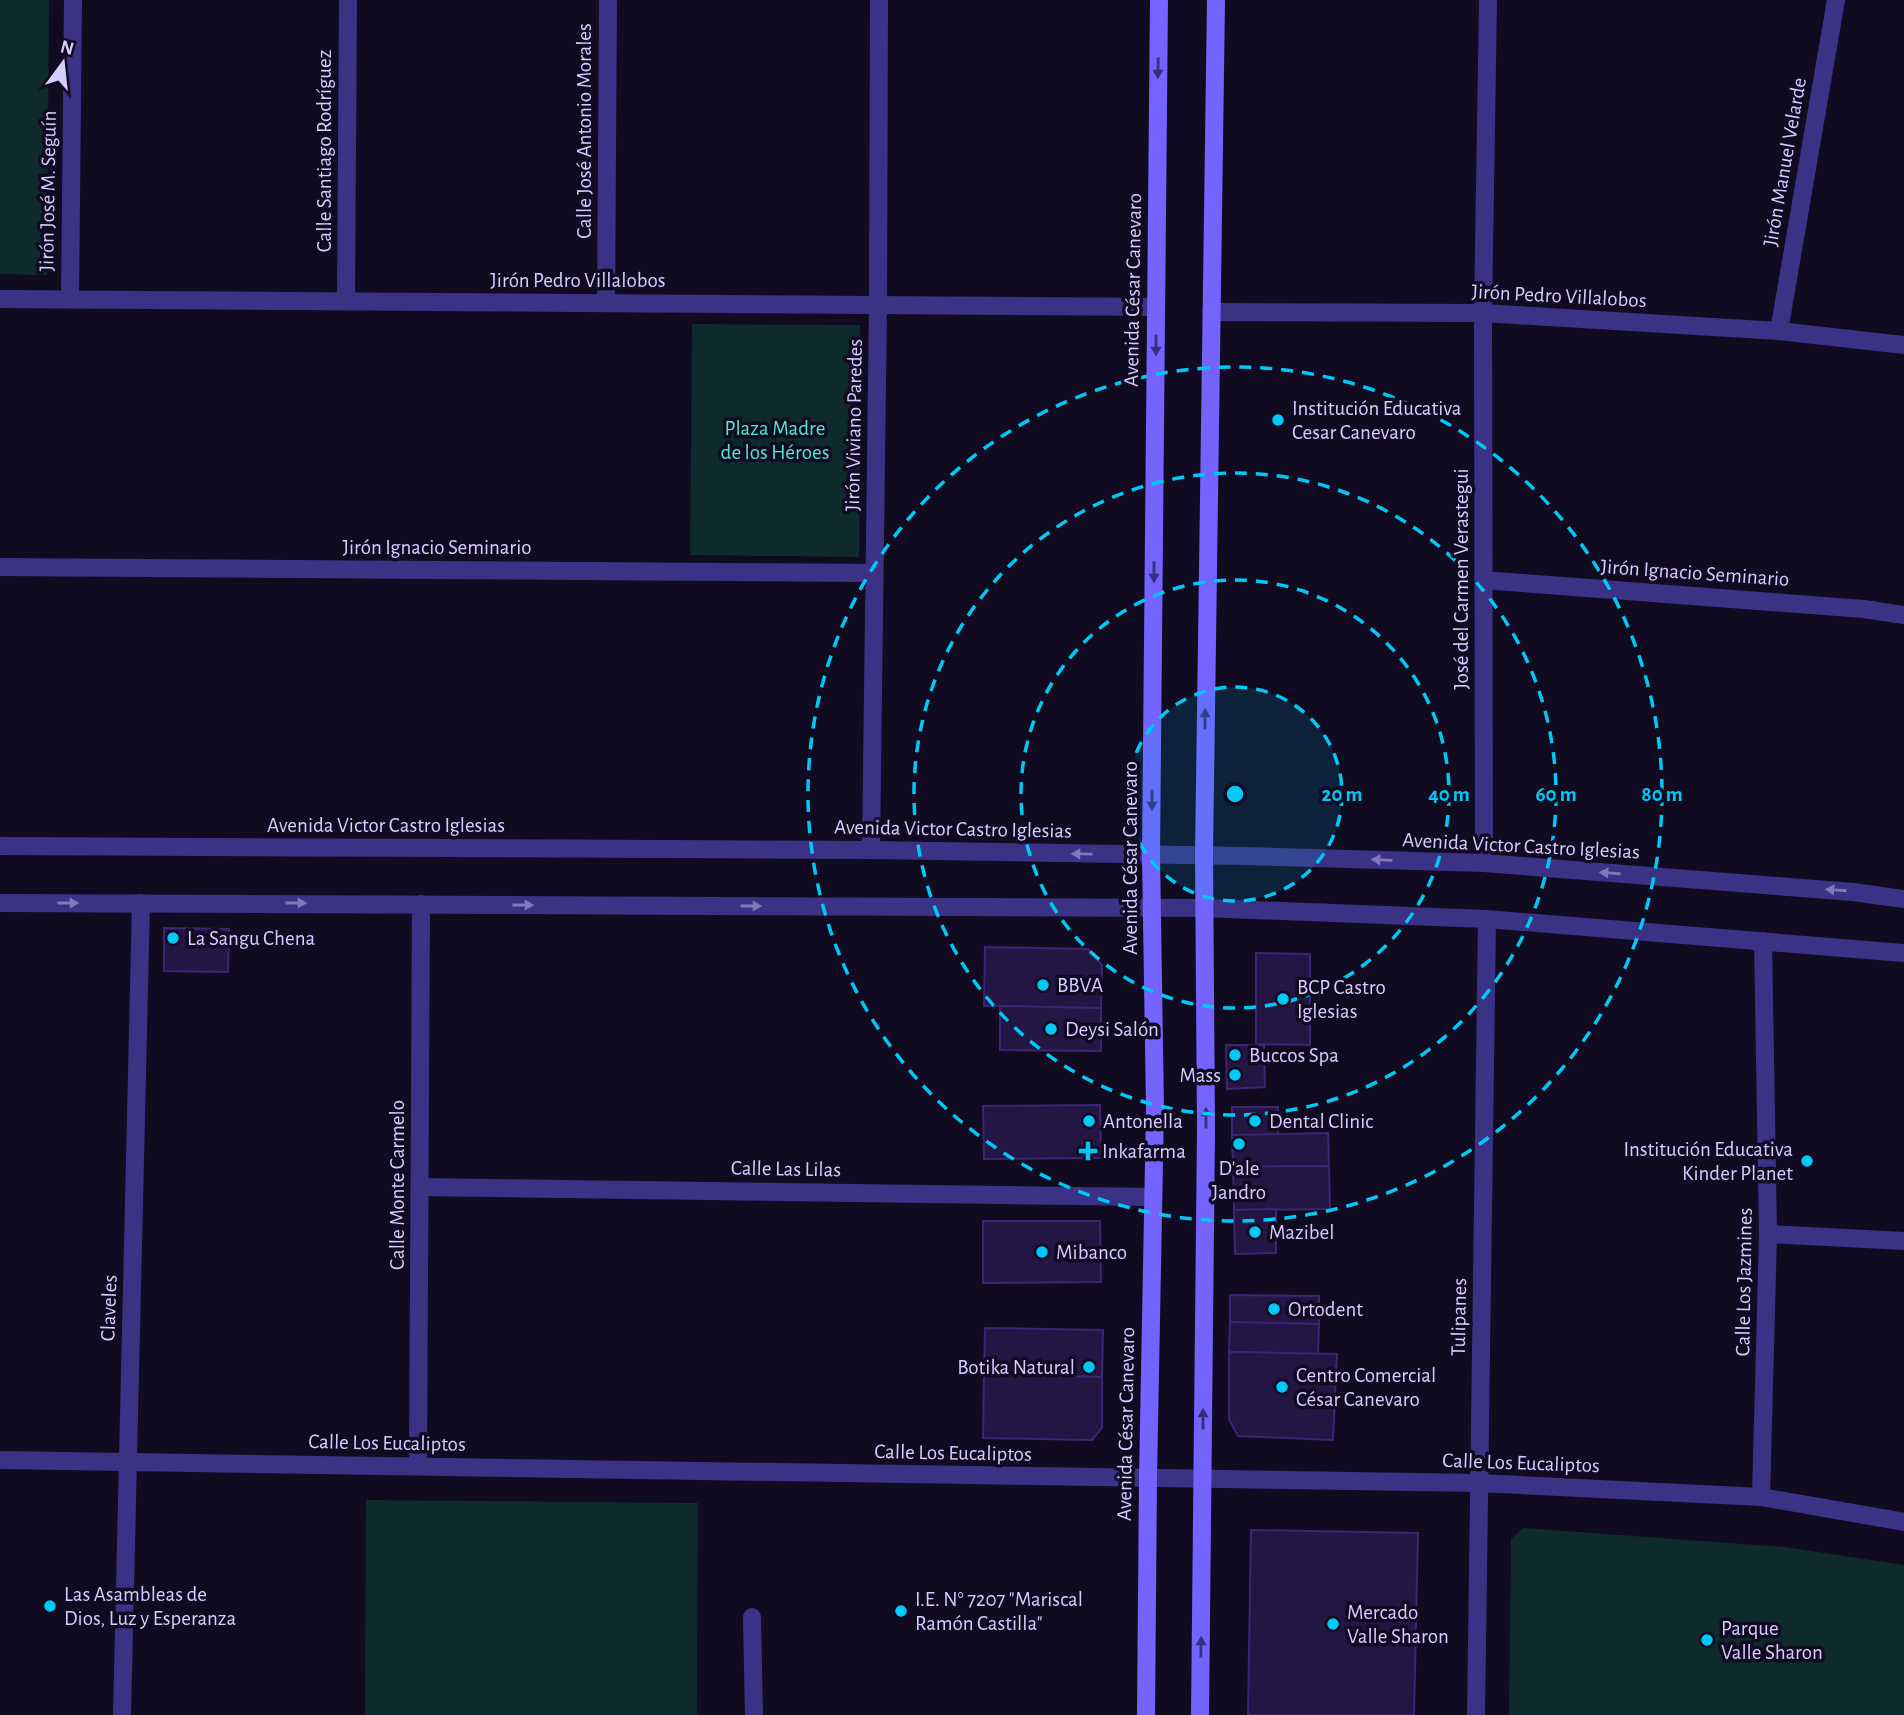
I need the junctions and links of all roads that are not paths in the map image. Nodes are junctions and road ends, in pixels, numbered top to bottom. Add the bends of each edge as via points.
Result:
1 (72, 0) edge
2 (348, 0) edge
3 (608, 0) edge
4 (878, 0) edge
5 (1159, 0) edge
6 (1216, 0) edge
7 (1488, 0) edge
8 (1836, 0) edge
9 (0, 299) edge
10 (70, 299) junction
11 (346, 301) junction
12 (606, 303) junction
13 (878, 305) junction
14 (1156, 307) junction
15 (1211, 312) junction
16 (1482, 313) junction
17 (1779, 331) junction
18 (1904, 345) edge
19 (0, 566) edge
20 (874, 573) junction
21 (1483, 580) junction
22 (1904, 615) edge
23 (0, 846) edge
24 (872, 850) junction
25 (1151, 855) junction
26 (1204, 855) junction
27 (1484, 863) junction
28 (1904, 900) edge
29 (0, 903) edge
30 (141, 903) junction
31 (421, 904) junction
32 (1153, 908) junction
33 (1204, 908) junction
34 (1487, 919) junction
35 (1763, 941) junction
36 (1904, 953) edge
37 (420, 1187) junction
38 (1152, 1197) junction
39 (1769, 1234) junction
40 (1904, 1241) edge
41 (0, 1460) edge
42 (126, 1463) junction
43 (418, 1466) junction
44 (1147, 1478) junction
45 (1203, 1478) junction
46 (1479, 1483) junction
47 (1761, 1497) junction
48 (1904, 1522) edge
49 (752, 1617) dead end
50 (122, 1715) edge
51 (754, 1715) edge
52 (1146, 1715) edge
53 (1200, 1715) edge
54 (1476, 1715) edge

1 - 10 street, Jirón José M. Seguín
2 - 11 street, Calle Santiago Rodríguez
3 - 12 street, Calle José Antonio Morales
4 - 13 street, Jirón Viviano Paredes
5 -> 14 main road, Avenida César Canevaro
6 - 15 main road
7 - 16 street, José del Carmen Verastegui
8 - 17 street, Jirón Manuel Velarde
9 - 10 street, Jirón Pedro Villalobos
10 - 11 street, Jirón Pedro Villalobos
11 - 12 street, Jirón Pedro Villalobos
12 - 13 street, Jirón Pedro Villalobos
13 - 14 street, Jirón Pedro Villalobos
13 - 20 street, Jirón Viviano Paredes
14 -> 25 main road, Avenida César Canevaro
15 - 16 street, Jirón Pedro Villalobos
26 -> 15 main road
16 - 17 street, Jirón Pedro Villalobos
16 - 21 street, José del Carmen Verastegui
17 - 18 street, Jirón Pedro Villalobos
19 - 20 street, Jirón Ignacio Seminario
20 - 24 street, Jirón Viviano Paredes
21 - 22 street, Jirón Ignacio Seminario
21 - 27 street, José del Carmen Verastegui
23 - 24 street, Avenida Victor Castro Iglesias
25 -> 24 street, Avenida Victor Castro Iglesias
25 - 26 street, Avenida Victor Castro Iglesias
25 - 32 main road, Avenida César Canevaro
27 -> 26 street, Avenida Victor Castro Iglesias
26 - 33 main road
28 -> 27 street, Avenida Victor Castro Iglesias
29 -> 30 street
30 -> 31 street
30 - 42 street, Claveles
31 -> 32 street
31 - 37 street, Calle Monte Carmelo
32 - 33 street
32 - 38 main road, Avenida César Canevaro
33 - 34 street
45 -> 33 main road
34 - 35 street
34 - 46 street, Tulipanes
35 - 36 street
35 - 39 street, Calle Los Jazmines
37 - 38 street, Calle Las Lilas
37 - 43 street, Calle Monte Carmelo
38 - 44 main road, Avenida César Canevaro
39 - 40 street
39 - 47 street, Calle Los Jazmines
41 - 42 street, Calle Los Eucaliptos
42 - 43 street, Calle Los Eucaliptos
42 - 50 street, Claveles
43 - 44 street, Calle Los Eucaliptos
44 - 45 street, Calle Los Eucaliptos
44 - 52 main road, Avenida César Canevaro
45 - 46 street, Calle Los Eucaliptos
53 -> 45 main road
46 - 47 street, Calle Los Eucaliptos
46 - 54 street, Tulipanes
47 - 48 street, Calle Los Eucaliptos
49 - 51 street

